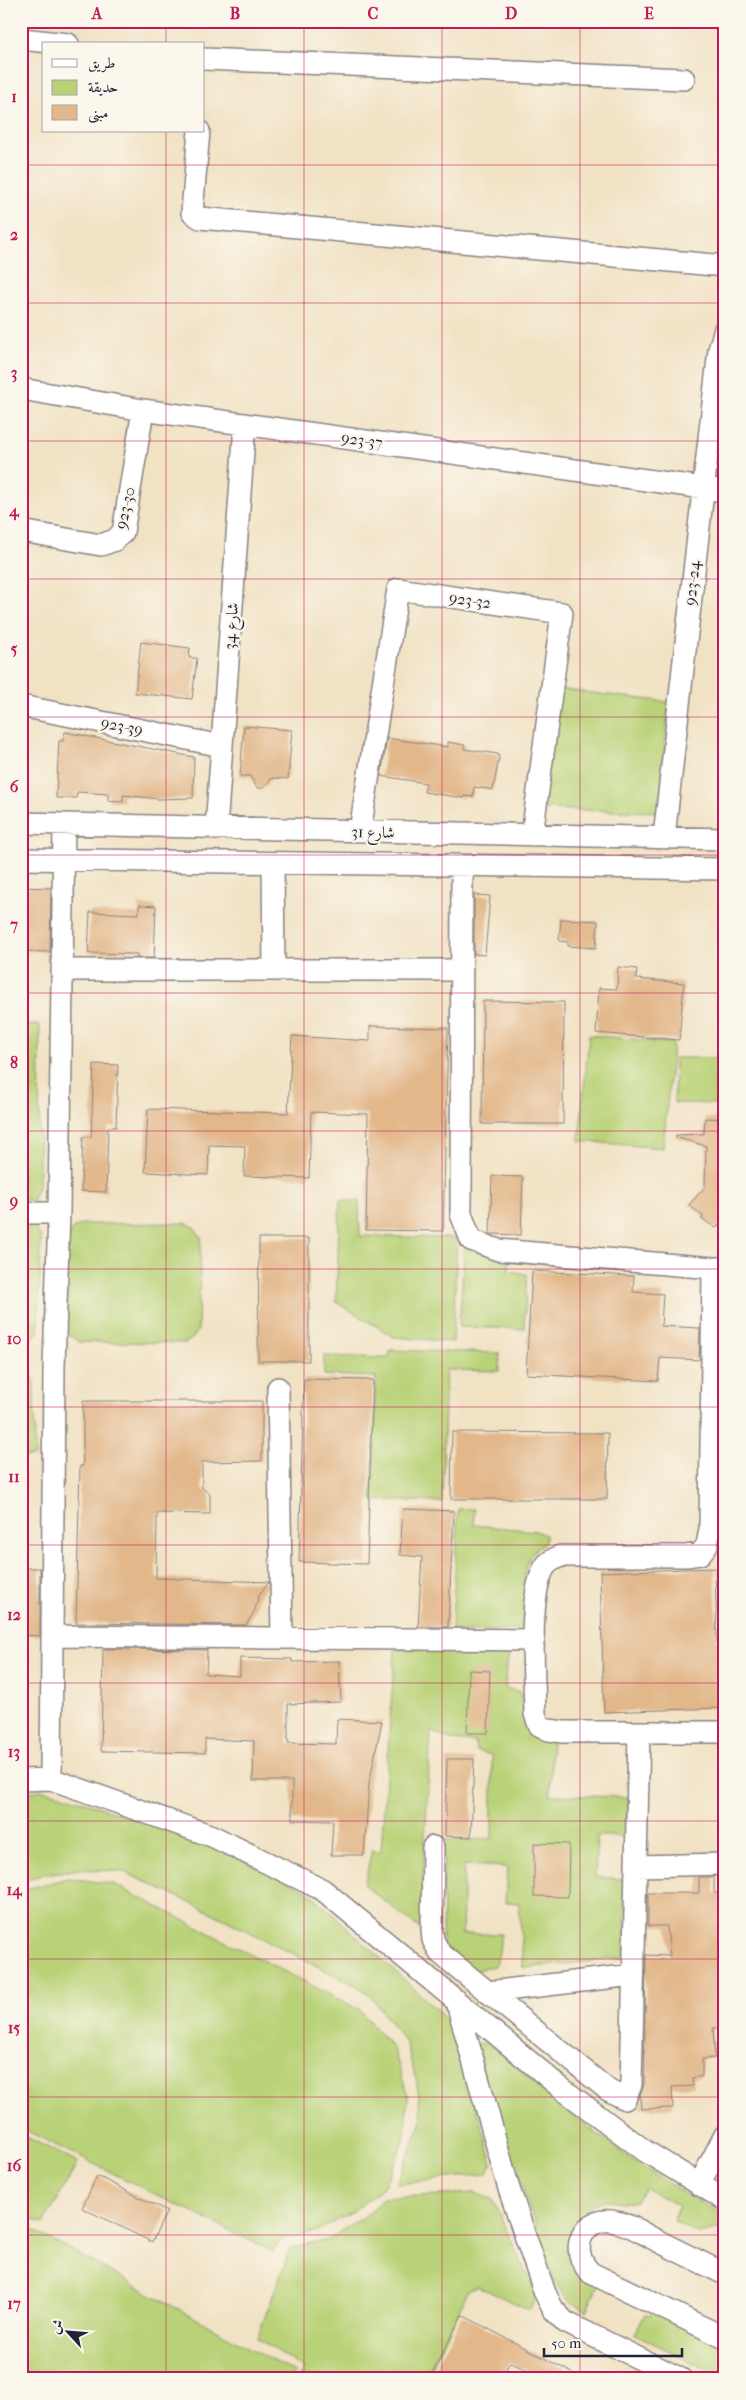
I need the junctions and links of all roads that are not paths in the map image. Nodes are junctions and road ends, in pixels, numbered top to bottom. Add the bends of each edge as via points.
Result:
1 (21, 38) edge
2 (52, 42) edge
3 (205, 59) edge
4 (684, 79) dead end
5 (199, 132) edge
6 (725, 266) edge
7 (725, 329) edge
8 (722, 351) edge
9 (21, 389) edge
10 (143, 410) junction
11 (245, 424) junction
12 (703, 488) junction
13 (725, 491) edge
14 (21, 531) edge
15 (21, 706) edge
16 (222, 746) junction
17 (21, 823) edge
18 (64, 824) junction
19 (216, 829) junction
20 (360, 831) junction
21 (532, 835) junction
22 (664, 837) junction
23 (725, 838) edge
24 (21, 859) edge
25 (64, 860) junction
26 (273, 863) junction
27 (462, 866) junction
28 (725, 869) edge
29 (62, 970) junction
30 (274, 970) junction
31 (462, 970) junction
32 (21, 1213) edge
33 (59, 1213) junction
34 (719, 1268) edge
35 (278, 1388) dead end
36 (52, 1636) junction
37 (282, 1638) junction
38 (534, 1640) junction
39 (639, 1732) junction
40 (725, 1734) edge
41 (51, 1779) junction
42 (21, 1780) edge
43 (433, 1847) dead end
44 (725, 1864) edge
45 (636, 1866) junction
46 (633, 1975) junction
47 (488, 1992) junction
48 (457, 2003) junction
49 (725, 2135) edge
50 (699, 2185) junction
51 (725, 2200) edge
52 (725, 2274) edge
53 (725, 2338) edge
54 (681, 2379) edge

1 - 2 street
3 - 4 street
5 - 6 street via 192,212 200,218
7 - 8 street, 923-24
8 - 12 street, 923-24
9 - 10 street, 923-37
10 - 11 street, 923-37
10 - 14 street, 923-30 via 123,532 115,540 101,545
11 - 12 street, 923-37
11 - 16 street, شارع 34
12 - 13 street, 923-37
12 - 22 street, 923-24
15 - 16 street, 923-39
16 - 19 street, شارع 34
17 - 18 street, شارع 31
18 - 19 street, شارع 31
18 - 25 street
19 - 20 street, شارع 31
20 - 21 street, شارع 31
20 - 21 street, 923-32 via 398,589 562,613
21 - 22 street, شارع 31
22 - 23 street, شارع 31
24 - 25 street, شارع 31
25 - 26 street, شارع 31
25 - 29 street
26 - 27 street, شارع 31
26 - 30 street
27 - 28 street, شارع 31
27 - 31 street
29 - 30 street
29 - 33 street
30 - 31 street
31 - 34 street via 461,1214 472,1240 498,1250
32 - 33 street
33 - 36 street
34 - 38 street via 708,1545 700,1554 686,1556 560,1556 548,1563 540,1576 536,1591
35 - 37 street
36 - 37 street
36 - 41 street
37 - 38 street
38 - 39 street via 535,1714 539,1725 563,1732
39 - 40 street
39 - 45 street
41 - 42 street
41 - 48 street via 212,1836 323,1890
43 - 47 street via 433,1940 440,1953
44 - 45 street
45 - 46 street
46 - 47 street
46 - 47 street via 631,2085 625,2099 608,2090
48 - 50 street via 561,2088 645,2151
48 - 54 street via 509,2189 553,2309 565,2322
49 - 50 street
50 - 51 street
52 - 53 street via 616,2222 594,2224 579,2243 583,2265 591,2273

